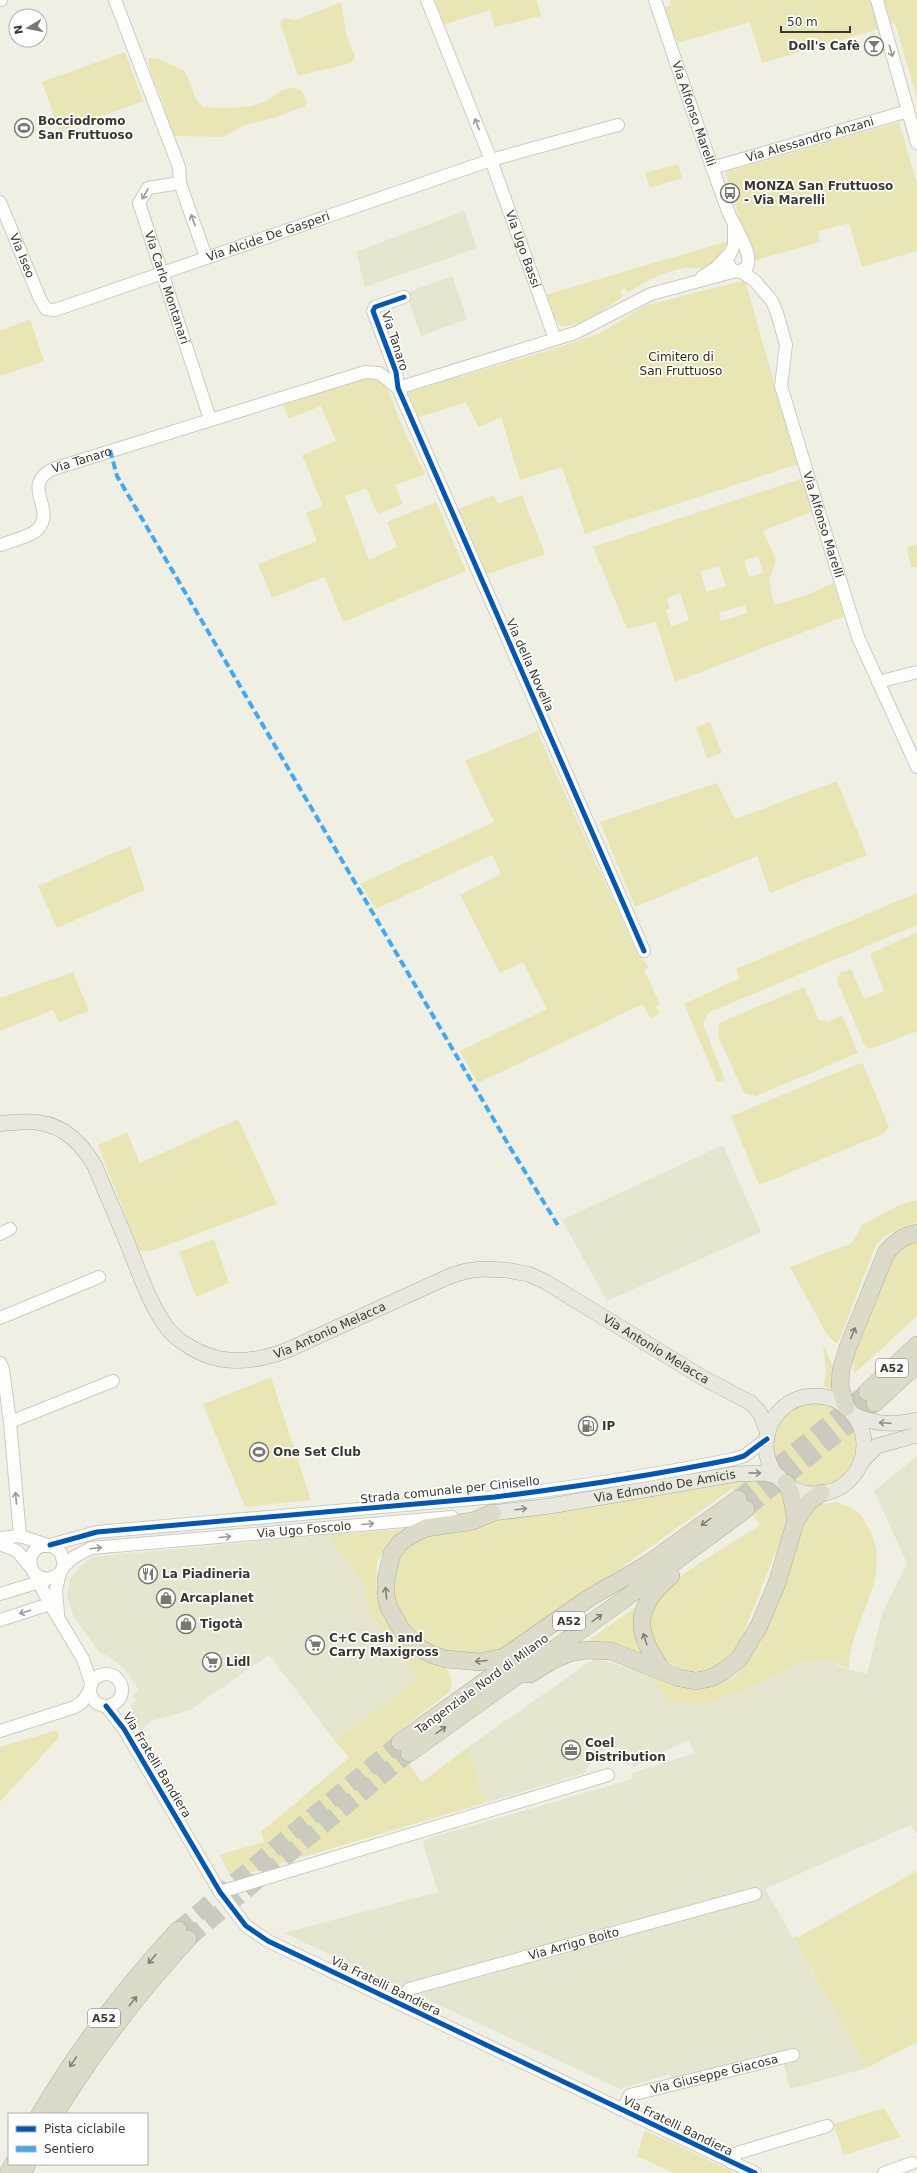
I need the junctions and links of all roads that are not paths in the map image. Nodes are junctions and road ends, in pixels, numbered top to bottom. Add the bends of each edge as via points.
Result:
1 (115, 0) edge
2 (427, 0) edge
3 (655, 0) edge
4 (877, 0) edge
5 (908, 112) junction
6 (618, 125) dead end
7 (917, 143) edge
8 (491, 160) junction
9 (712, 168) junction
10 (180, 183) junction
11 (0, 202) edge
12 (734, 226) junction
13 (730, 253) junction
14 (206, 257) junction
15 (749, 258) junction
16 (738, 271) junction
17 (162, 272) junction
18 (689, 284) junction
19 (756, 284) junction
20 (404, 297) dead end
21 (46, 308) joint
22 (555, 339) junction
23 (398, 388) junction
24 (210, 419) junction
25 (0, 545) edge
26 (917, 672) edge
27 (878, 682) junction
28 (917, 765) edge
29 (644, 951) dead end
30 (1, 1122) edge
31 (917, 1233) edge
32 (99, 1277) dead end
33 (0, 1318) edge
34 (917, 1345) edge
35 (0, 1363) edge
36 (917, 1364) edge
37 (113, 1381) dead end
38 (750, 1403) junction
39 (790, 1403) junction
40 (850, 1411) junction
41 (917, 1420) edge
42 (10, 1422) junction
43 (917, 1435) edge
44 (767, 1436) junction
45 (861, 1462) junction
46 (782, 1480) junction
47 (821, 1493) junction
48 (550, 1506) joint
49 (492, 1513) junction
50 (796, 1520) junction
51 (20, 1536) junction
52 (0, 1538) edge
53 (0, 1544) edge
54 (699, 1544) junction
55 (50, 1545) junction
56 (646, 1565) junction
57 (32, 1570) junction
58 (58, 1573) junction
59 (39, 1582) junction
60 (0, 1594) edge
61 (50, 1604) junction
62 (59, 1617) junction
63 (0, 1620) edge
64 (83, 1659) junction
65 (664, 1672) junction
66 (110, 1673) junction
67 (520, 1673) junction
68 (90, 1686) junction
69 (119, 1700) junction
70 (103, 1705) junction
71 (66, 1712) junction
72 (124, 1729) junction
73 (0, 1731) edge
74 (608, 1775) dead end
75 (220, 1892) junction
76 (755, 1894) dead end
77 (399, 2004) junction
78 (793, 2055) dead end
79 (622, 2110) junction
80 (41, 2113) edge
81 (56, 2113) edge
82 (827, 2126) dead end
83 (732, 2163) junction
84 (912, 2164) dead end
85 (755, 2173) edge
86 (884, 2173) edge

1 - 10 street via 179,167
8 -> 2 street, Via Ugo Bassi
3 - 9 street, Via Alfonso Marelli
4 -> 5 street
5 - 7 street
5 - 9 street, Via Alessandro Anzani
6 - 8 street
8 - 14 street, Via Alcide De Gasperi
8 - 22 street, Via Ugo Bassi
9 - 12 street, Via Alfonso Marelli
14 -> 10 street
10 -> 17 street, Via Carlo Montanari via 148,188 140,203
11 - 21 street, Via Iseo
12 - 13 street, Via Alfonso Marelli via 735,237
12 - 15 street, Via Alfonso Marelli via 744,242
13 - 15 street via 742,250
13 - 16 street, Via Alfonso Marelli via 728,265
13 - 18 street, Via Tanaro via 714,270
14 - 17 street, Via Alcide De Gasperi
15 - 16 street via 747,267
15 - 19 street, Via Alfonso Marelli
16 - 18 street, Via Tanaro
16 - 19 street, Via Alfonso Marelli
17 - 21 street, Via Alcide De Gasperi via 55,310
17 - 24 street, Via Carlo Montanari
18 - 22 street, Via Tanaro via 631,302 595,324
19 - 27 street, Via Alfonso Marelli via 772,301 778,313 786,345 782,388 858,637
20 - 23 street, Via Tanaro via 375,307 373,311 396,372
22 - 23 street, Via Tanaro
23 - 24 street, Via Tanaro via 379,374 365,372
23 - 29 street, Via della Novella
24 - 25 street, Via Tanaro via 45,472 37,486 43,508 42,523 36,531
26 - 27 street
27 - 28 street, Via Alfonso Marelli
30 - 38 main road, Via Antonio Melacca via 32,1122 56,1127 72,1136 83,1147 95,1166 152,1303 169,1330 188,1346 208,1356 242,1361 266,1358 450,1276 481,1269 506,1270 528,1274 558,1288 705,1379
40 -> 31 highway via 840,1386 841,1370 854,1332 886,1253 894,1243 906,1235
32 - 33 street
34 - 36 highway, A52 via 871,1397
35 - 42 street
37 - 42 street
38 - 39 main road, Via Antonio Melacca via 769,1406
38 - 44 main road, Via Antonio Melacca via 760,1413
39 - 40 main road via 805,1397 823,1396
39 - 44 main road via 776,1415
41 -> 40 main road via 900,1424 882,1424
40 - 45 main road via 863,1435
51 -> 42 street
43 - 45 main road via 878,1446
44 - 46 main road via 769,1460
44 - 55 street, Strada comunale per Cinisello via 744,1456 545,1491 85,1534
45 - 47 main road via 848,1481 835,1489
46 - 47 main road via 803,1492
48 -> 46 main road, Via Edmondo De Amicis via 736,1474 766,1473
46 - 50 highway via 791,1494
47 - 50 highway via 808,1502
49 -> 48 main road, Via Ugo Foscolo
56 -> 49 highway via 589,1598 504,1657 480,1662 446,1659 433,1655 421,1649 403,1632 389,1608 386,1579 392,1554 400,1543 426,1528 473,1520
58 -> 49 street, Via Ugo Foscolo via 74,1557 90,1548
50 - 65 highway via 771,1598 759,1626 739,1659 724,1671 696,1681
51 - 52 street
51 - 55 street
53 - 57 street, Via Fratelli Bandiera via 17,1551
54 -> 56 highway, Tangenziale Nord di Milano / A52 via 742,1504
65 -> 54 highway via 643,1639 643,1611 657,1588 697,1554
67 -> 54 highway, Tangenziale Nord di Milano / A52
55 - 57 street via 38,1547 33,1552 30,1562
55 - 58 street via 64,1558
56 -> 67 highway, Tangenziale Nord di Milano / A52 via 405,1747
57 - 58 street via 42,1578
57 - 59 street, Via Fratelli Bandiera
58 - 59 street
58 - 62 street, Via Fratelli Bandiera via 56,1590
59 - 60 street
59 - 61 street, Via Fratelli Bandiera
61 - 62 street, Via Fratelli Bandiera
61 -> 63 street
62 - 64 street, Via Fratelli Bandiera
64 - 66 street, Via Fratelli Bandiera
64 - 68 street, Via Fratelli Bandiera
65 - 67 highway via 611,1651 586,1650 553,1660 530,1674
66 - 68 street via 99,1674
66 - 69 street, Via Fratelli Bandiera via 121,1683
68 - 70 street, Via Fratelli Bandiera via 92,1698
68 - 71 street via 82,1702
69 - 70 street, Via Fratelli Bandiera via 115,1704
69 - 72 street, Via Fratelli Bandiera
70 - 71 street
70 - 72 street, Via Fratelli Bandiera
71 - 73 street
72 - 75 street, Via Fratelli Bandiera
74 - 75 street
75 - 77 street, Via Fratelli Bandiera via 246,1926 268,1941
76 - 77 street, Via Arrigo Boito via 409,1989
77 - 79 street, Via Fratelli Bandiera
78 - 79 street, Via Giuseppe Giacosa via 630,2095
79 - 83 street, Via Fratelli Bandiera
81 -> 80 highway, A52 via 116,2024 153,1978 183,1934 143,1969 103,2020
82 - 83 street via 736,2153
83 - 85 street, Via Fratelli Bandiera
84 - 86 street

